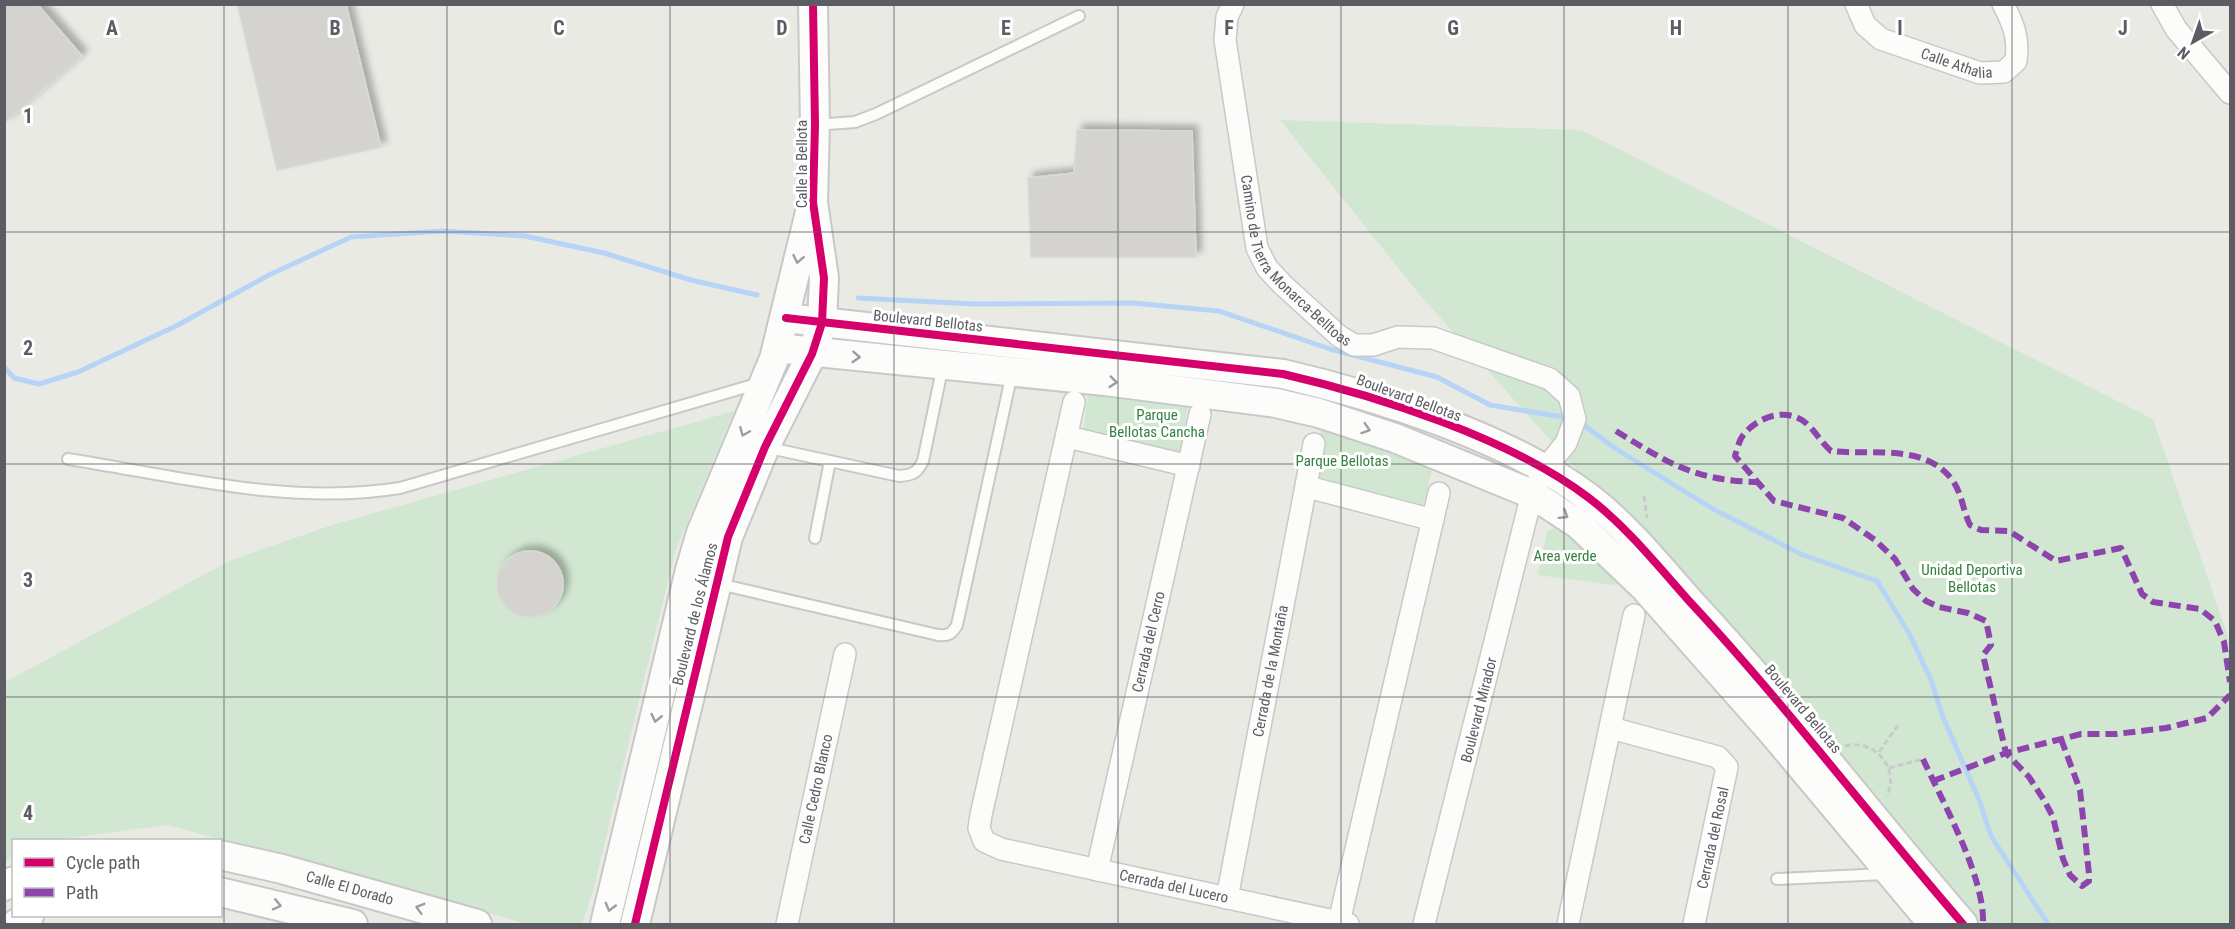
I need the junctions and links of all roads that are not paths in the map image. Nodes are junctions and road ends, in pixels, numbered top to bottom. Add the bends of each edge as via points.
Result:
1 (813, 4) edge
2 (1233, 4) edge
3 (1856, 4) edge
4 (2003, 4) edge
5 (2162, 4) edge
6 (1079, 16) dead end
7 (2230, 93) edge
8 (815, 125) junction
9 (813, 202) junction
10 (786, 318) junction
11 (822, 323) junction
12 (777, 348) junction
13 (812, 354) junction
14 (943, 364) junction
15 (1207, 364) junction
16 (1013, 370) junction
17 (1078, 377) junction
18 (765, 381) junction
19 (1324, 383) junction
20 (1202, 403) junction
21 (1319, 413) junction
22 (1068, 437) junction
23 (1314, 444) dead end
24 (765, 447) junction
25 (68, 459) dead end
26 (830, 461) junction
27 (1189, 466) junction
28 (1545, 469) junction
29 (1308, 487) junction
30 (1439, 493) dead end
31 (1532, 494) junction
32 (1433, 519) junction
33 (815, 538) dead end
34 (1653, 561) junction
35 (716, 584) junction
36 (1645, 588) junction
37 (1634, 615) dead end
38 (845, 654) dead end
39 (1784, 726) junction
40 (1611, 728) junction
41 (222, 855) edge
42 (1097, 870) junction
43 (1892, 874) junction
44 (1777, 879) dead end
45 (222, 892) edge
46 (1227, 898) junction
47 (1923, 918) edge
48 (1343, 923) edge
49 (353, 924) edge
50 (477, 924) edge
51 (605, 924) edge
52 (635, 924) edge
53 (787, 924) edge
54 (1424, 924) edge
55 (1568, 924) edge
56 (1694, 924) edge
57 (1963, 924) edge

1 - 8 street, Calle la Bellota
2 - 28 street, Camino de Tierra Monarca-Belltoas via 1227,17 1225,40 1257,248 1267,268 1339,336 1354,345 1373,345 1398,337 1433,338 1550,379 1569,396 1575,419 1566,443
3 - 4 street, Calle Athalia via 1865,25 1881,39 1980,73 2004,72 2016,61 2019,42
5 - 7 street via 2176,29
6 - 8 lane via 876,114 855,122
8 - 9 street, Calle la Bellota
9 -> 10 street, Calle la Bellota
9 - 11 street, Calle la Bellota via 824,278
10 - 11 street, Boulevard Bellotas
10 - 12 street, Boulevard de los Álamos
11 - 13 street, Boulevard de los Álamos
11 - 17 street, Boulevard Bellotas
12 - 13 street, Boulevard Bellotas
12 - 18 street, Boulevard de los Álamos
13 -> 14 street, Boulevard Bellotas
13 - 24 street, Boulevard de los Álamos
14 - 16 street, Boulevard Bellotas
14 - 26 lane via 918,471 900,476
15 - 17 street, Boulevard Bellotas
15 - 19 street, Boulevard Bellotas
15 - 20 street, Cerrada del Cerro
16 - 17 street, Boulevard Bellotas
16 - 35 lane via 953,632 938,635
17 -> 20 street, Boulevard Bellotas
17 - 22 street
18 - 25 lane via 400,488 369,493 289,494
18 -> 51 street, Boulevard de los Álamos via 701,533 690,570
19 - 21 street
19 - 28 street, Boulevard Bellotas via 1425,417
20 - 21 street, Boulevard Bellotas via 1276,403
20 - 27 street, Cerrada del Cerro
21 -> 31 street, Boulevard Bellotas via 1395,438
22 - 27 street
22 - 42 street, Cerrada del Lucero via 980,828 984,841 1000,849
23 - 29 street, Cerrada de la Montaña
24 - 26 lane
24 - 35 street, Boulevard de los Álamos via 728,537
26 - 33 lane
27 - 42 street, Cerrada del Cerro
28 - 31 street, Camino de Tierra Monarca-Belltoas
28 - 34 street, Boulevard Bellotas via 1589,498
29 - 32 street
29 - 46 street, Cerrada de la Montaña
30 - 32 street
31 -> 36 street, Boulevard Bellotas via 1578,524
31 - 54 street, Boulevard Mirador
32 - 48 street
34 - 36 street
34 - 39 street, Boulevard Bellotas
35 - 52 street, Boulevard de los Álamos
36 - 39 street, Boulevard Bellotas
37 - 40 street
38 - 53 street, Calle Cedro Blanco
39 - 43 street, Boulevard Bellotas
39 - 57 street, Boulevard Bellotas via 1827,758
40 - 55 street
40 - 56 street, Cerrada del Rosal via 1718,757 1727,767
50 -> 41 street, Calle El Dorado
42 - 46 street, Cerrada del Lucero
43 - 44 lane
43 - 47 street, Boulevard Bellotas
45 -> 49 street
46 - 48 street, Cerrada del Lucero

